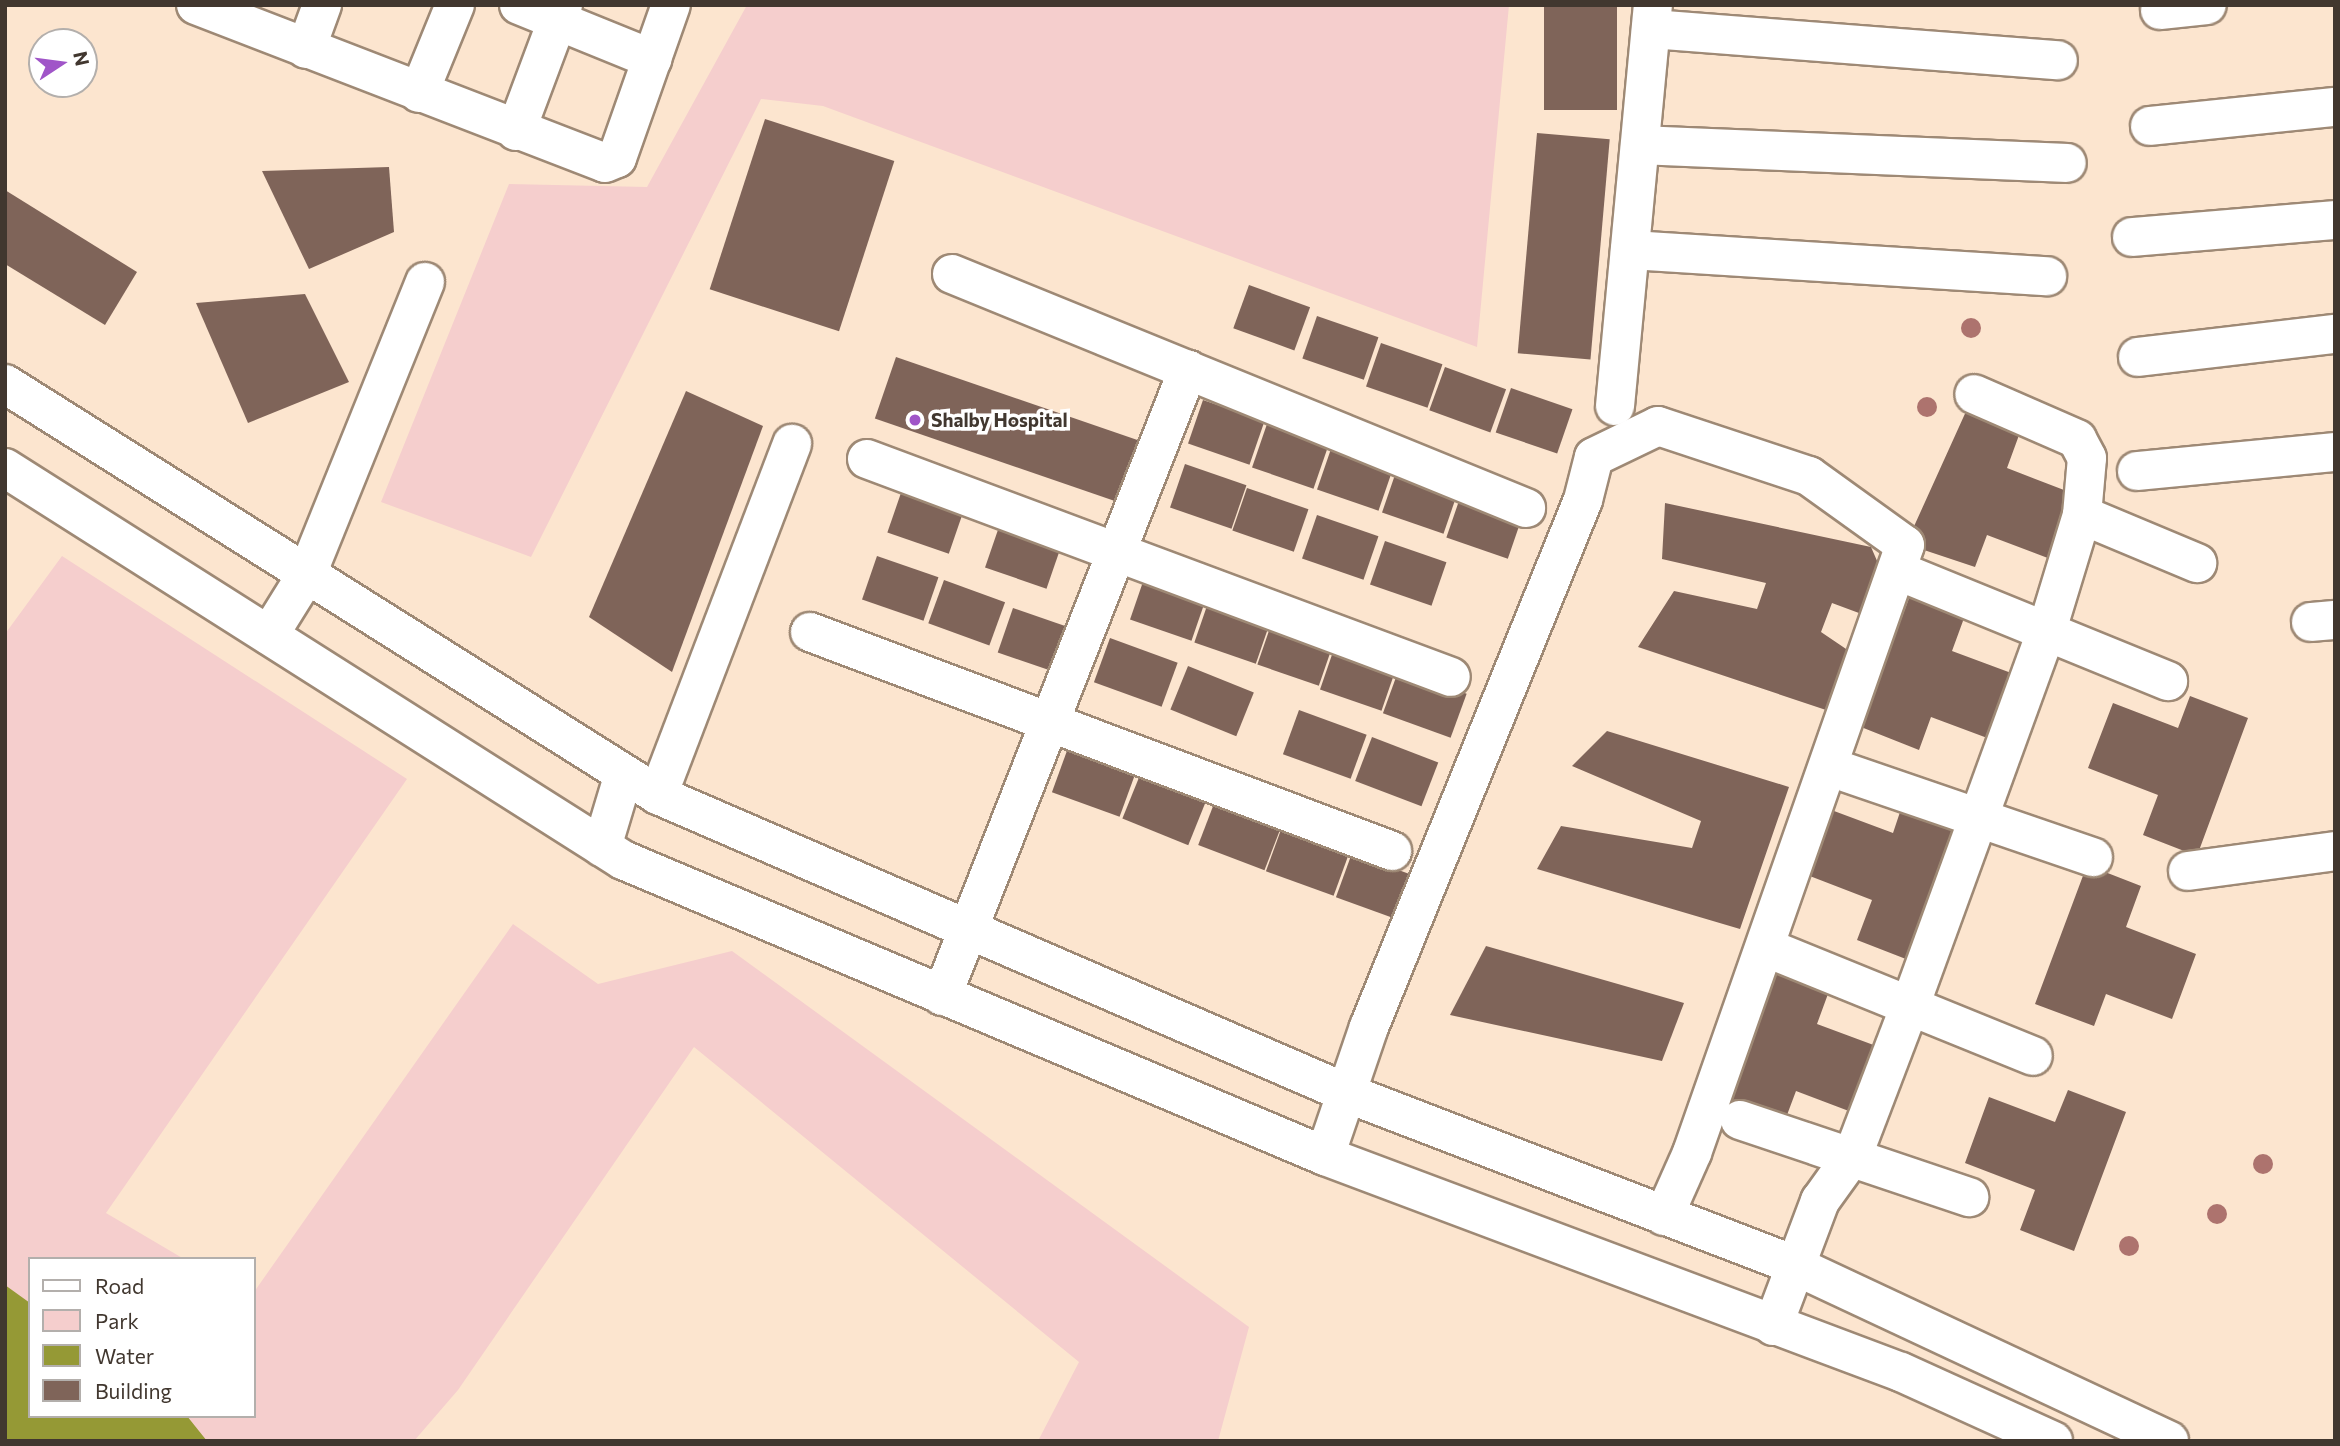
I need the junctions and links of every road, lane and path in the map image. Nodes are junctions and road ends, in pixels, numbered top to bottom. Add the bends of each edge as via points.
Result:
1 (322, 5) edge
2 (455, 5) edge
3 (519, 5) edge
4 (671, 5) edge
5 (2207, 5) edge
6 (199, 6) edge
7 (2160, 10) dead end
8 (561, 13) edge
9 (1652, 17) edge
10 (306, 49) junction
11 (652, 59) junction
12 (2058, 60) dead end
13 (419, 93) junction
14 (2335, 107) edge
15 (2150, 126) dead end
16 (516, 131) junction
17 (1640, 145) junction
18 (2067, 163) dead end
19 (2335, 220) edge
20 (2132, 237) dead end
21 (1630, 250) junction
22 (952, 274) dead end
23 (2047, 276) dead end
24 (425, 282) dead end
25 (2335, 334) edge
26 (2138, 357) dead end
27 (1188, 370) junction
28 (5, 384) edge
29 (1974, 394) dead end
30 (1615, 406) dead end
31 (792, 444) dead end
32 (2335, 452) edge
33 (867, 459) dead end
34 (5, 468) edge
35 (2137, 471) dead end
36 (1526, 508) dead end
37 (2082, 515) junction
38 (1116, 552) junction
39 (2197, 563) dead end
40 (307, 573) junction
41 (1908, 575) dead end
42 (2047, 630) junction
43 (810, 632) dead end
44 (269, 635) junction
45 (1451, 677) dead end
46 (2168, 681) dead end
47 (1049, 722) junction
48 (1847, 773) dead end
49 (623, 777) junction
50 (658, 794) junction
51 (1976, 819) junction
52 (602, 847) junction
53 (1392, 851) dead end
54 (2335, 851) edge
55 (2093, 857) dead end
56 (2188, 871) dead end
57 (968, 930) junction
58 (1777, 952) dead end
59 (942, 996) junction
60 (1910, 1006) junction
61 (2033, 1056) dead end
62 (1349, 1094) junction
63 (1740, 1120) dead end
64 (1853, 1155) junction
65 (1325, 1156) junction
66 (1969, 1197) dead end
67 (1664, 1216) junction
68 (1796, 1266) junction
69 (1773, 1326) junction
70 (2053, 1441) edge
71 (2169, 1441) edge

1 - 10 street
2 - 13 street
3 - 8 street
4 - 11 street
5 - 7 street
6 - 10 street
8 - 11 street
8 - 16 street
9 - 12 street
9 - 17 street
10 - 13 street
11 - 16 street via 617,158 596,162
13 - 16 street
14 - 15 street
17 - 18 street
17 - 21 street
19 - 20 street
21 - 23 street
21 - 30 street
22 - 27 street
24 - 40 street
25 - 26 street
27 - 36 street
27 - 38 street
28 - 40 street
29 - 37 street via 2077,439 2087,458
31 - 50 street
32 - 35 street
33 - 38 street
34 - 44 street
37 - 39 street
37 - 42 street
38 - 45 street
38 - 47 street
40 - 44 street
40 - 49 street
41 - 42 street
42 - 46 street
42 - 51 street
43 - 47 street
44 - 52 street
47 - 53 street
47 - 57 street
48 - 51 street
49 - 50 street
49 - 52 street
50 - 57 street
51 - 55 street
51 - 60 street
52 - 59 street
54 - 56 street
57 - 59 street
57 - 62 street
58 - 60 street
59 - 65 street
60 - 61 street
60 - 64 street
62 - 65 street
62 - 67 street
62 - 67 street via 1369,1027 1583,500 1594,457 1658,426 1810,476 1905,545 1697,1140
63 - 64 street
64 - 66 street
64 - 68 street via 1820,1201
65 - 69 street
67 - 68 street
68 - 69 street
68 - 71 street
69 - 70 street via 1901,1372

